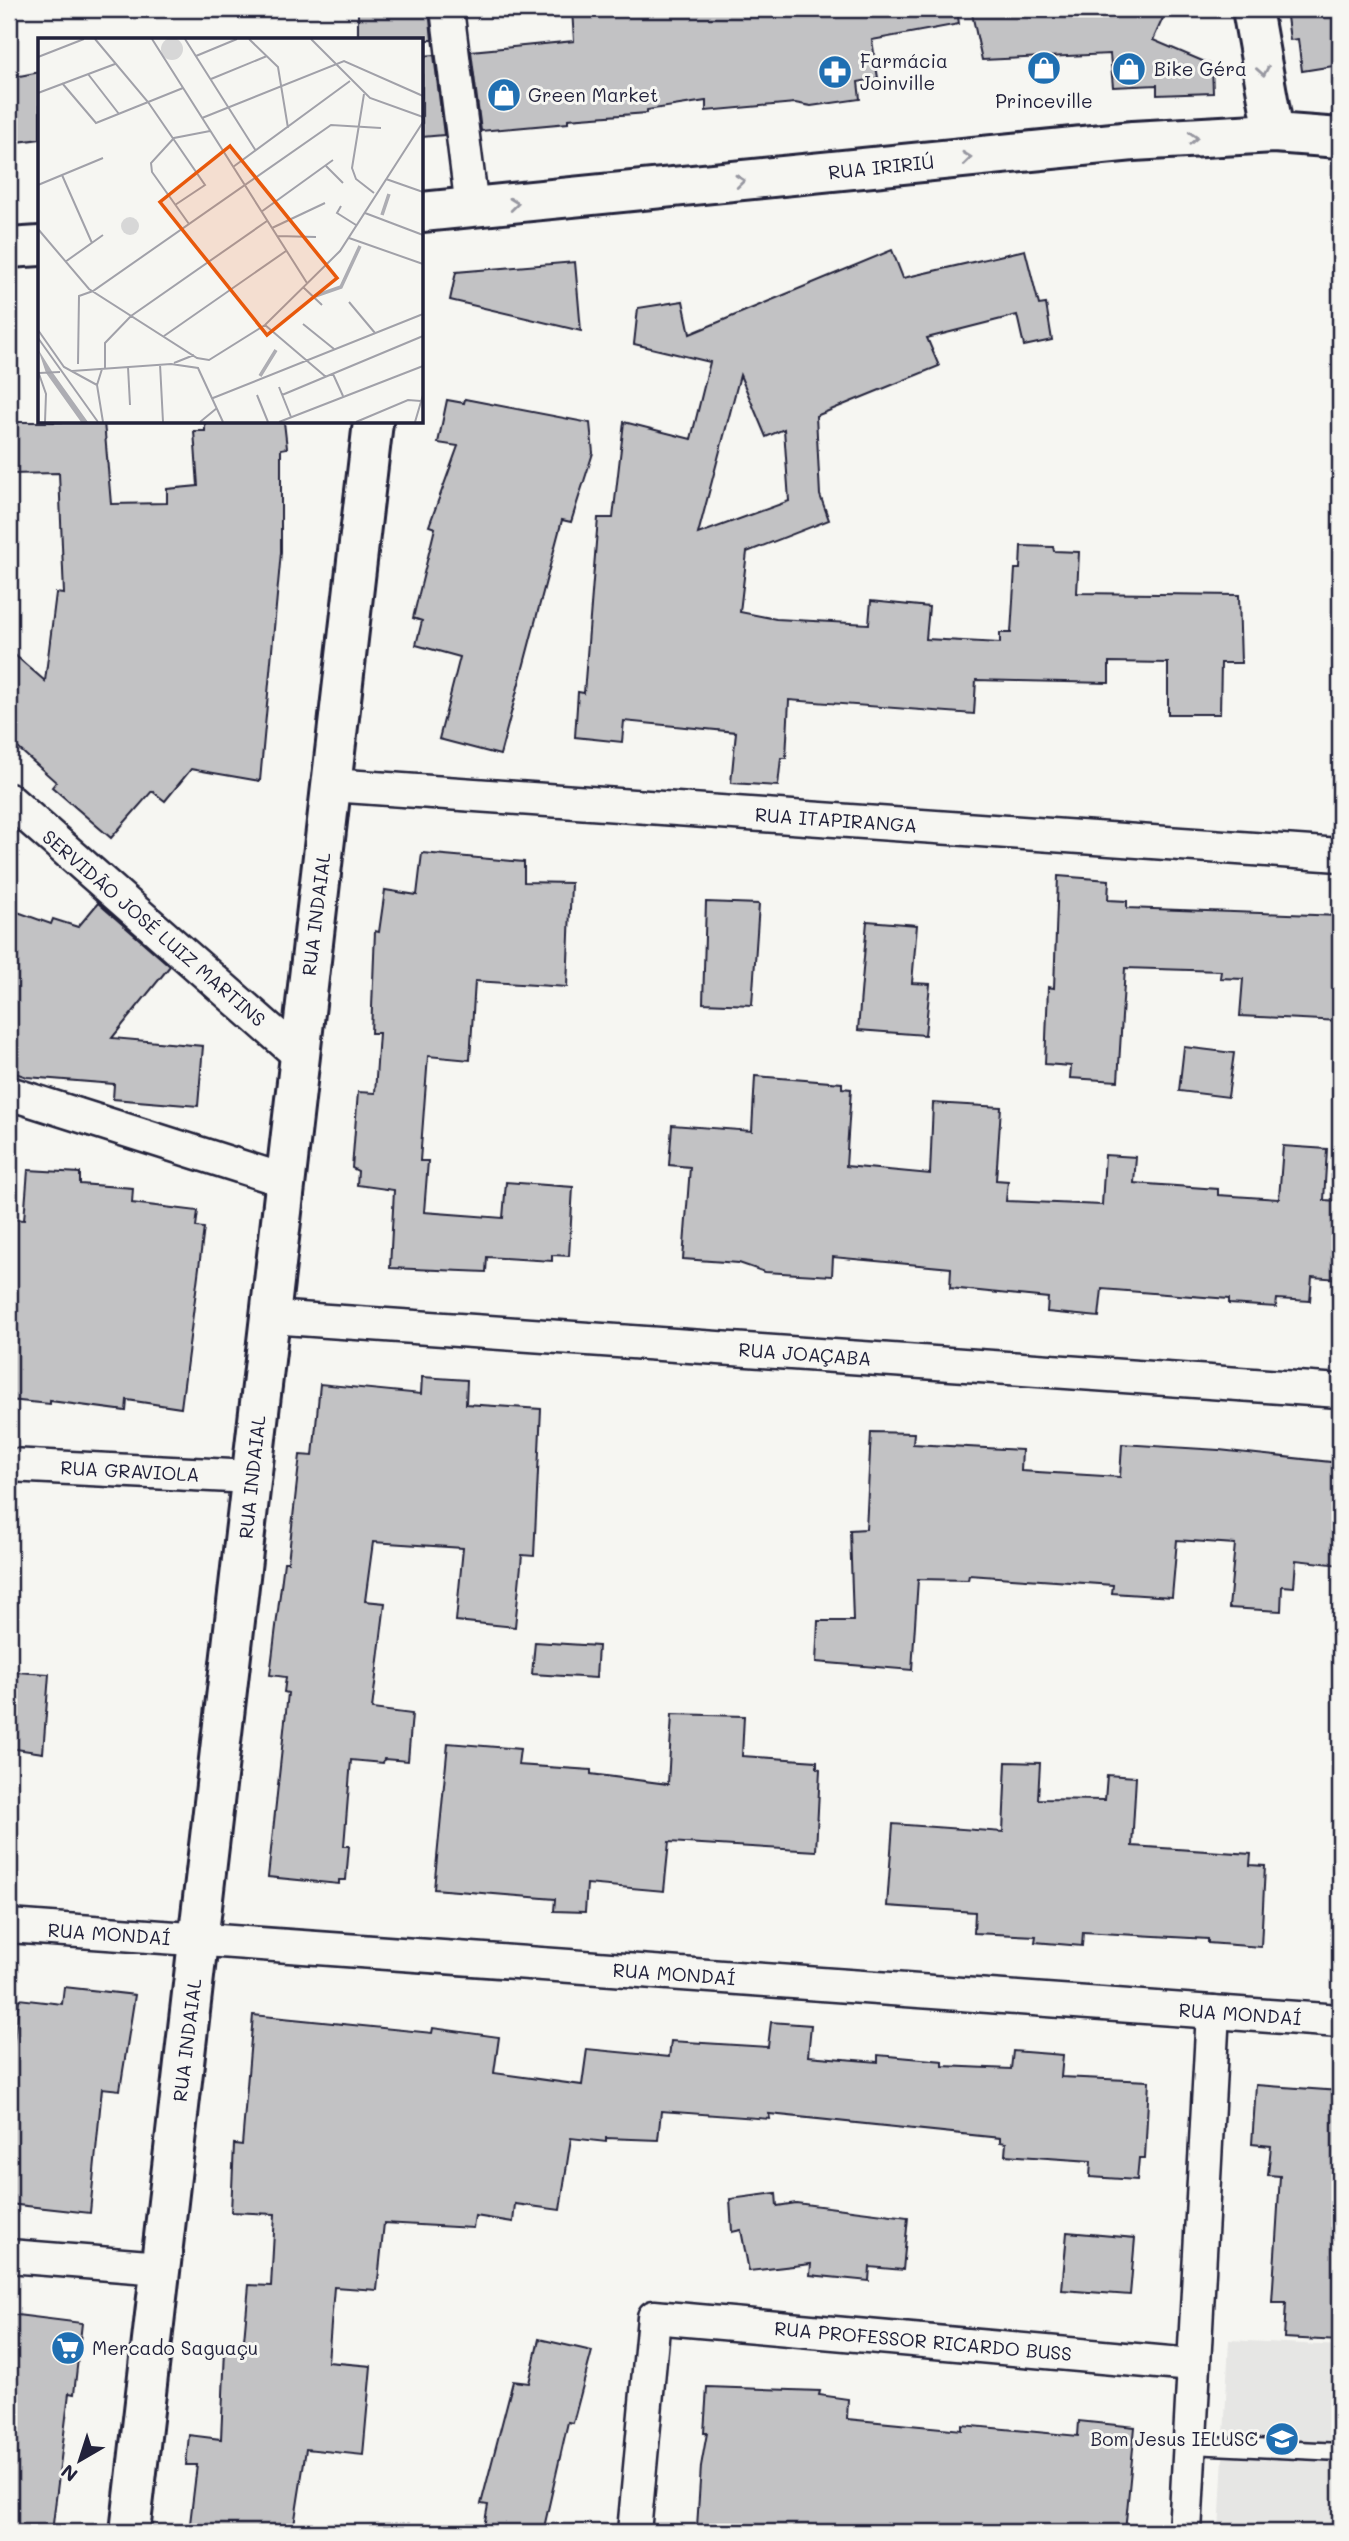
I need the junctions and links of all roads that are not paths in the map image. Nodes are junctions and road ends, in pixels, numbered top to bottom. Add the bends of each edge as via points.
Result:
1 (447, 9) edge
2 (1252, 9) edge
3 (1274, 133) junction
4 (1340, 138) edge
5 (472, 208) junction
6 (424, 212) edge
7 (38, 246) edge
8 (9, 248) edge
9 (373, 424) edge
10 (331, 785) junction
11 (9, 800) edge
12 (1340, 855) edge
13 (300, 1056) junction
14 (9, 1093) edge
15 (286, 1181) junction
16 (270, 1317) junction
17 (1340, 1391) edge
18 (9, 1465) edge
19 (252, 1477) junction
20 (9, 1926) edge
21 (199, 1940) junction
22 (1213, 2012) junction
23 (1340, 2021) edge
24 (9, 2256) edge
25 (161, 2268) junction
26 (1192, 2365) junction
27 (1191, 2445) junction
28 (1340, 2452) edge
29 (130, 2532) edge
30 (634, 2532) edge
31 (1185, 2532) edge

1 - 5 street
2 -> 3 street
3 - 4 street, RUA IRIRIÚ
5 -> 3 street, RUA IRIRIÚ via 1133,141
5 - 6 street, RUA IRIRIÚ
7 - 8 street
9 - 10 street, RUA INDAIAL
10 - 12 street, RUA ITAPIRANGA
10 - 13 street, RUA INDAIAL
11 - 13 street, SERVIDÃO JOSÉ LUIZ MARTINS
13 - 15 street, RUA INDAIAL
14 - 15 street
15 - 16 street, RUA INDAIAL
16 - 17 street, RUA JOAÇABA
16 - 19 street, RUA INDAIAL
18 - 19 street, RUA GRAVIOLA
19 - 21 street, RUA INDAIAL
20 - 21 street, RUA MONDAÍ
21 - 22 street, RUA MONDAÍ
21 - 25 street, RUA INDAIAL
22 - 23 street, RUA MONDAÍ
22 - 26 street
24 - 25 street
25 - 29 street, RUA INDAIAL
26 - 27 street
26 - 30 street, RUA PROFESSOR RICARDO BUSS via 654,2317
27 - 28 lane
27 - 31 street

